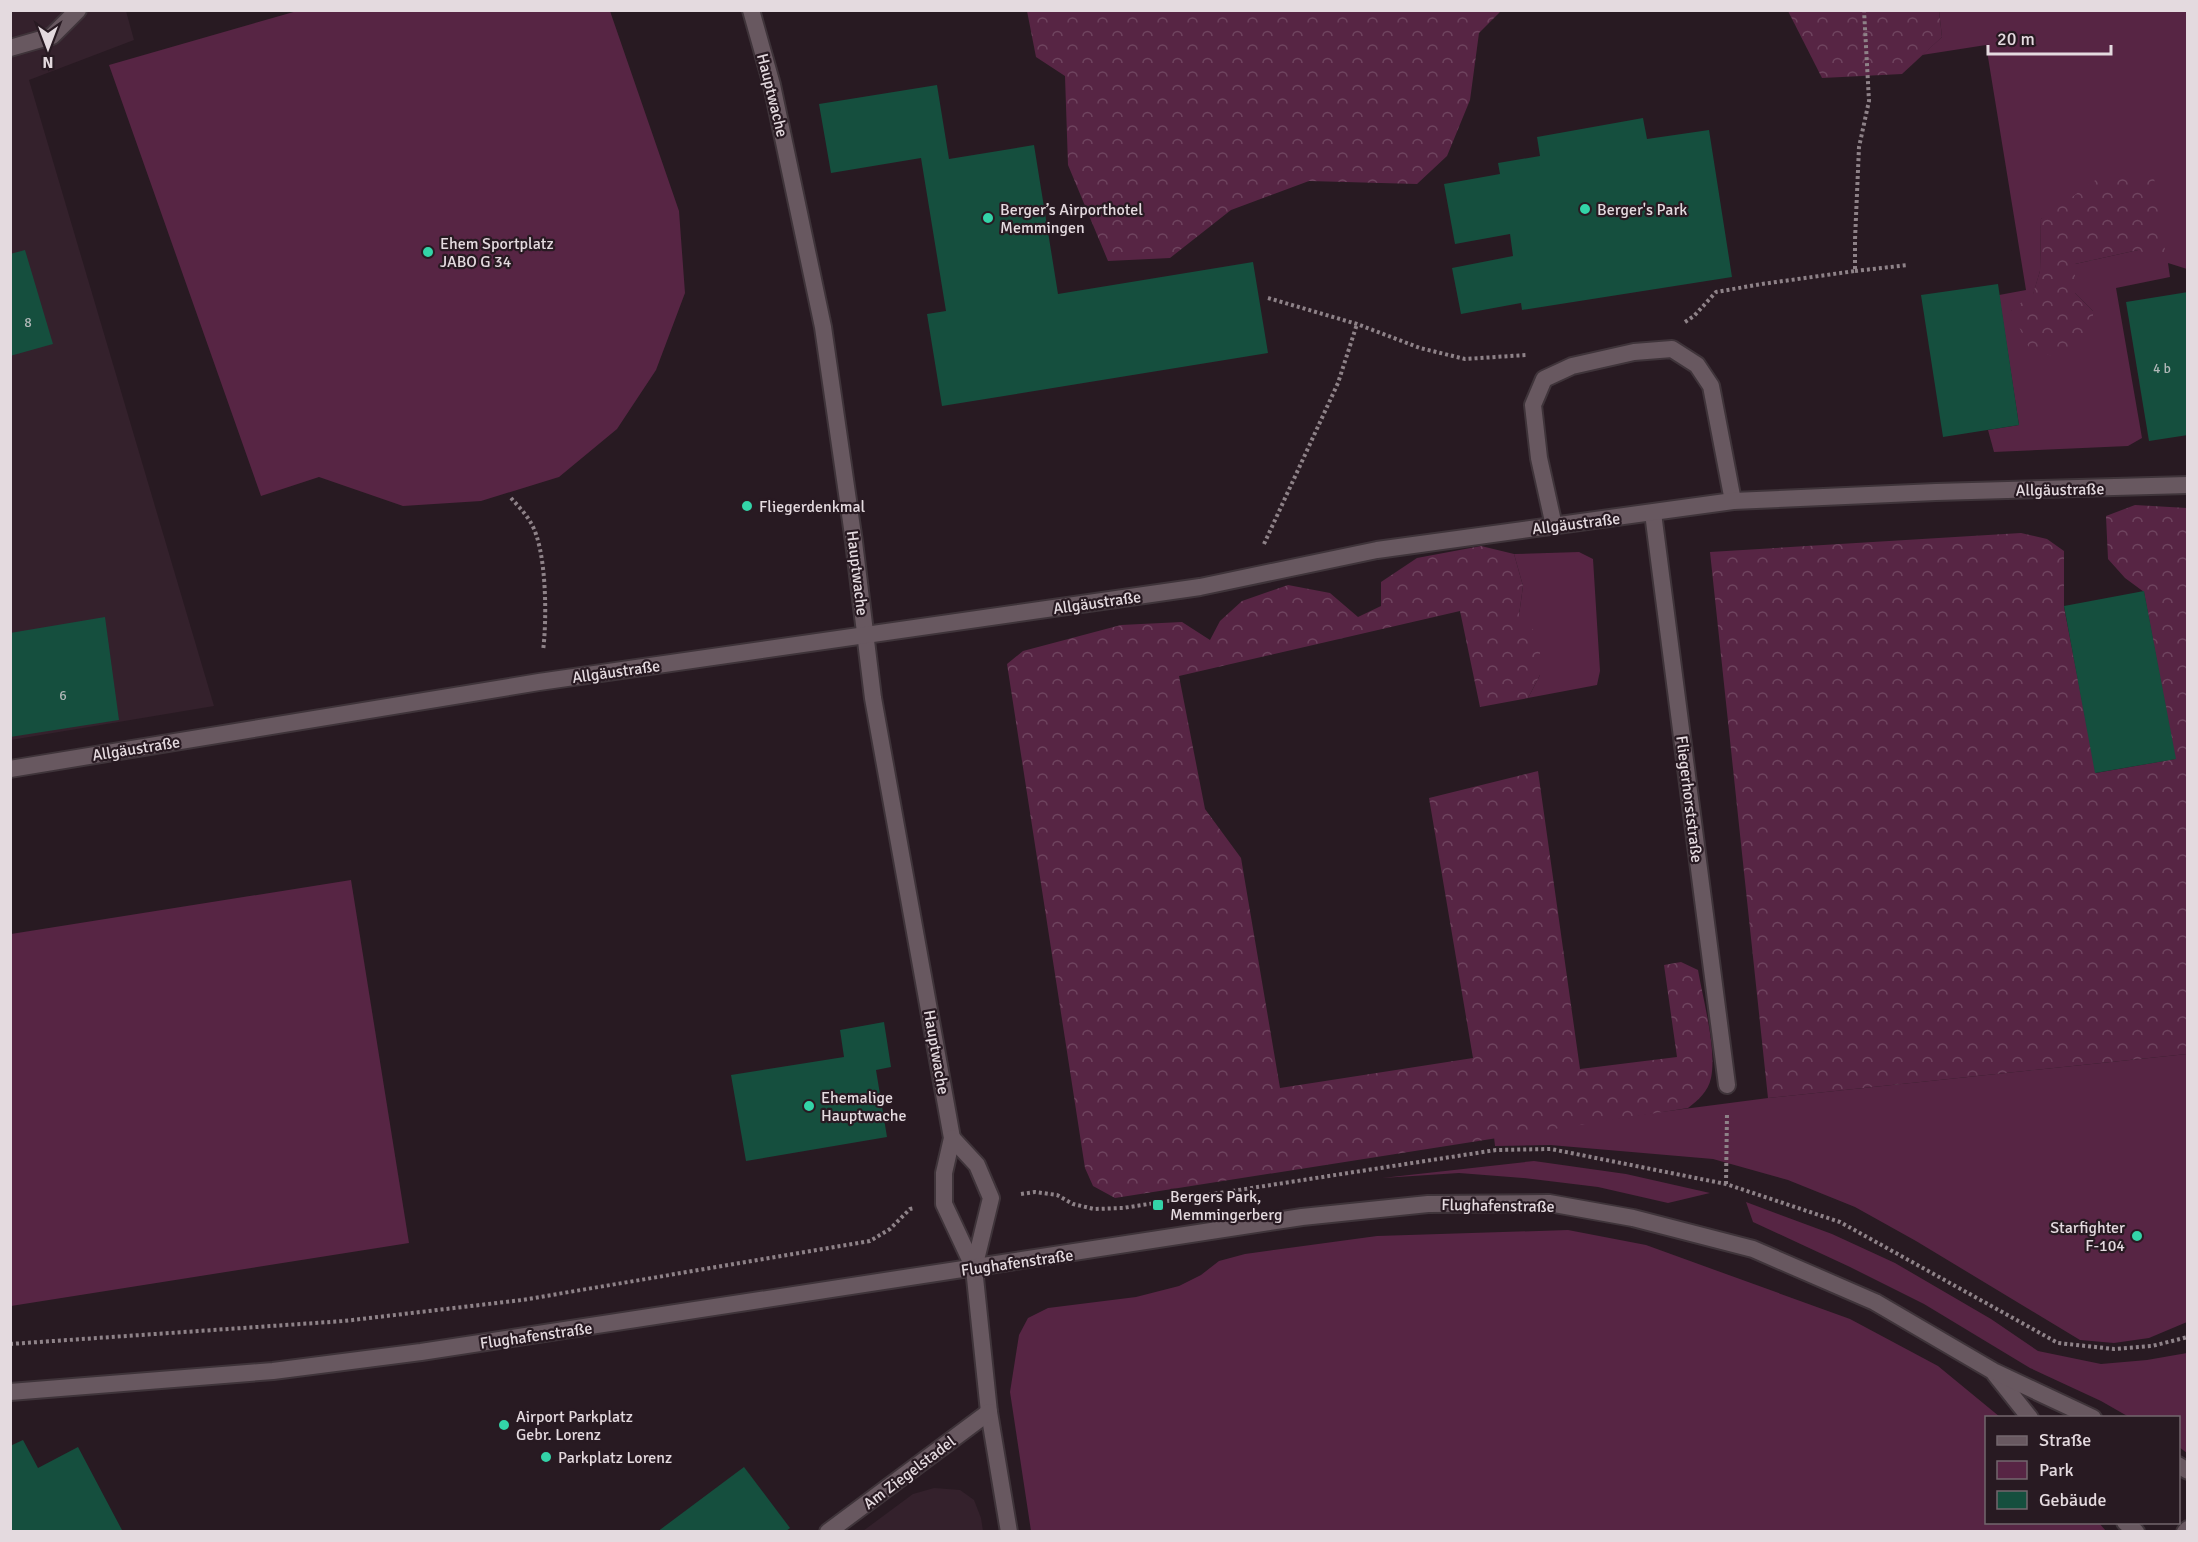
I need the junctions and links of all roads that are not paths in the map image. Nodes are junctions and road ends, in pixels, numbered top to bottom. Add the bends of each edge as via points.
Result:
1 (78, 10) edge
2 (751, 10) edge
3 (10, 48) edge
4 (2187, 485) edge
5 (1733, 501) junction
6 (1653, 513) junction
7 (1554, 526) junction
8 (866, 634) junction
9 (10, 769) edge
10 (1727, 1085) road end
11 (952, 1138) junction
12 (974, 1268) junction
13 (1993, 1371) junction
14 (10, 1392) edge
15 (989, 1412) junction
16 (2028, 1416) edge
17 (2089, 1416) edge
18 (828, 1532) edge
19 (1009, 1532) edge

1 - 3 street via 52,36
2 - 8 street, Hauptwache via 772,85 823,327
4 - 5 street, Allgäustraße
5 - 6 street, Allgäustraße
5 - 7 street via 1711,386 1697,365 1672,349 1634,352 1572,366 1544,379 1533,405 1539,458
6 - 7 street, Allgäustraße
6 - 10 street, Fliegerhorststraße
7 - 8 street, Allgäustraße via 1377,550 1200,587
8 - 9 street, Allgäustraße via 538,682
8 - 11 street, Hauptwache via 873,698
11 - 12 street, Hauptwache via 944,1173 944,1204
11 - 12 street, Hauptwache via 977,1165 991,1197
12 - 13 street, Flughafenstraße via 1314,1216 1428,1204 1549,1203 1633,1218 1753,1250 1875,1302
12 - 14 street, Flughafenstraße via 387,1357 273,1371
12 - 15 street, Hauptwache
13 - 16 street, Flughafenstraße
13 - 17 street, Flughafenstraße
15 - 18 street, Am Ziegelstadel
15 - 19 street, Hauptwache

